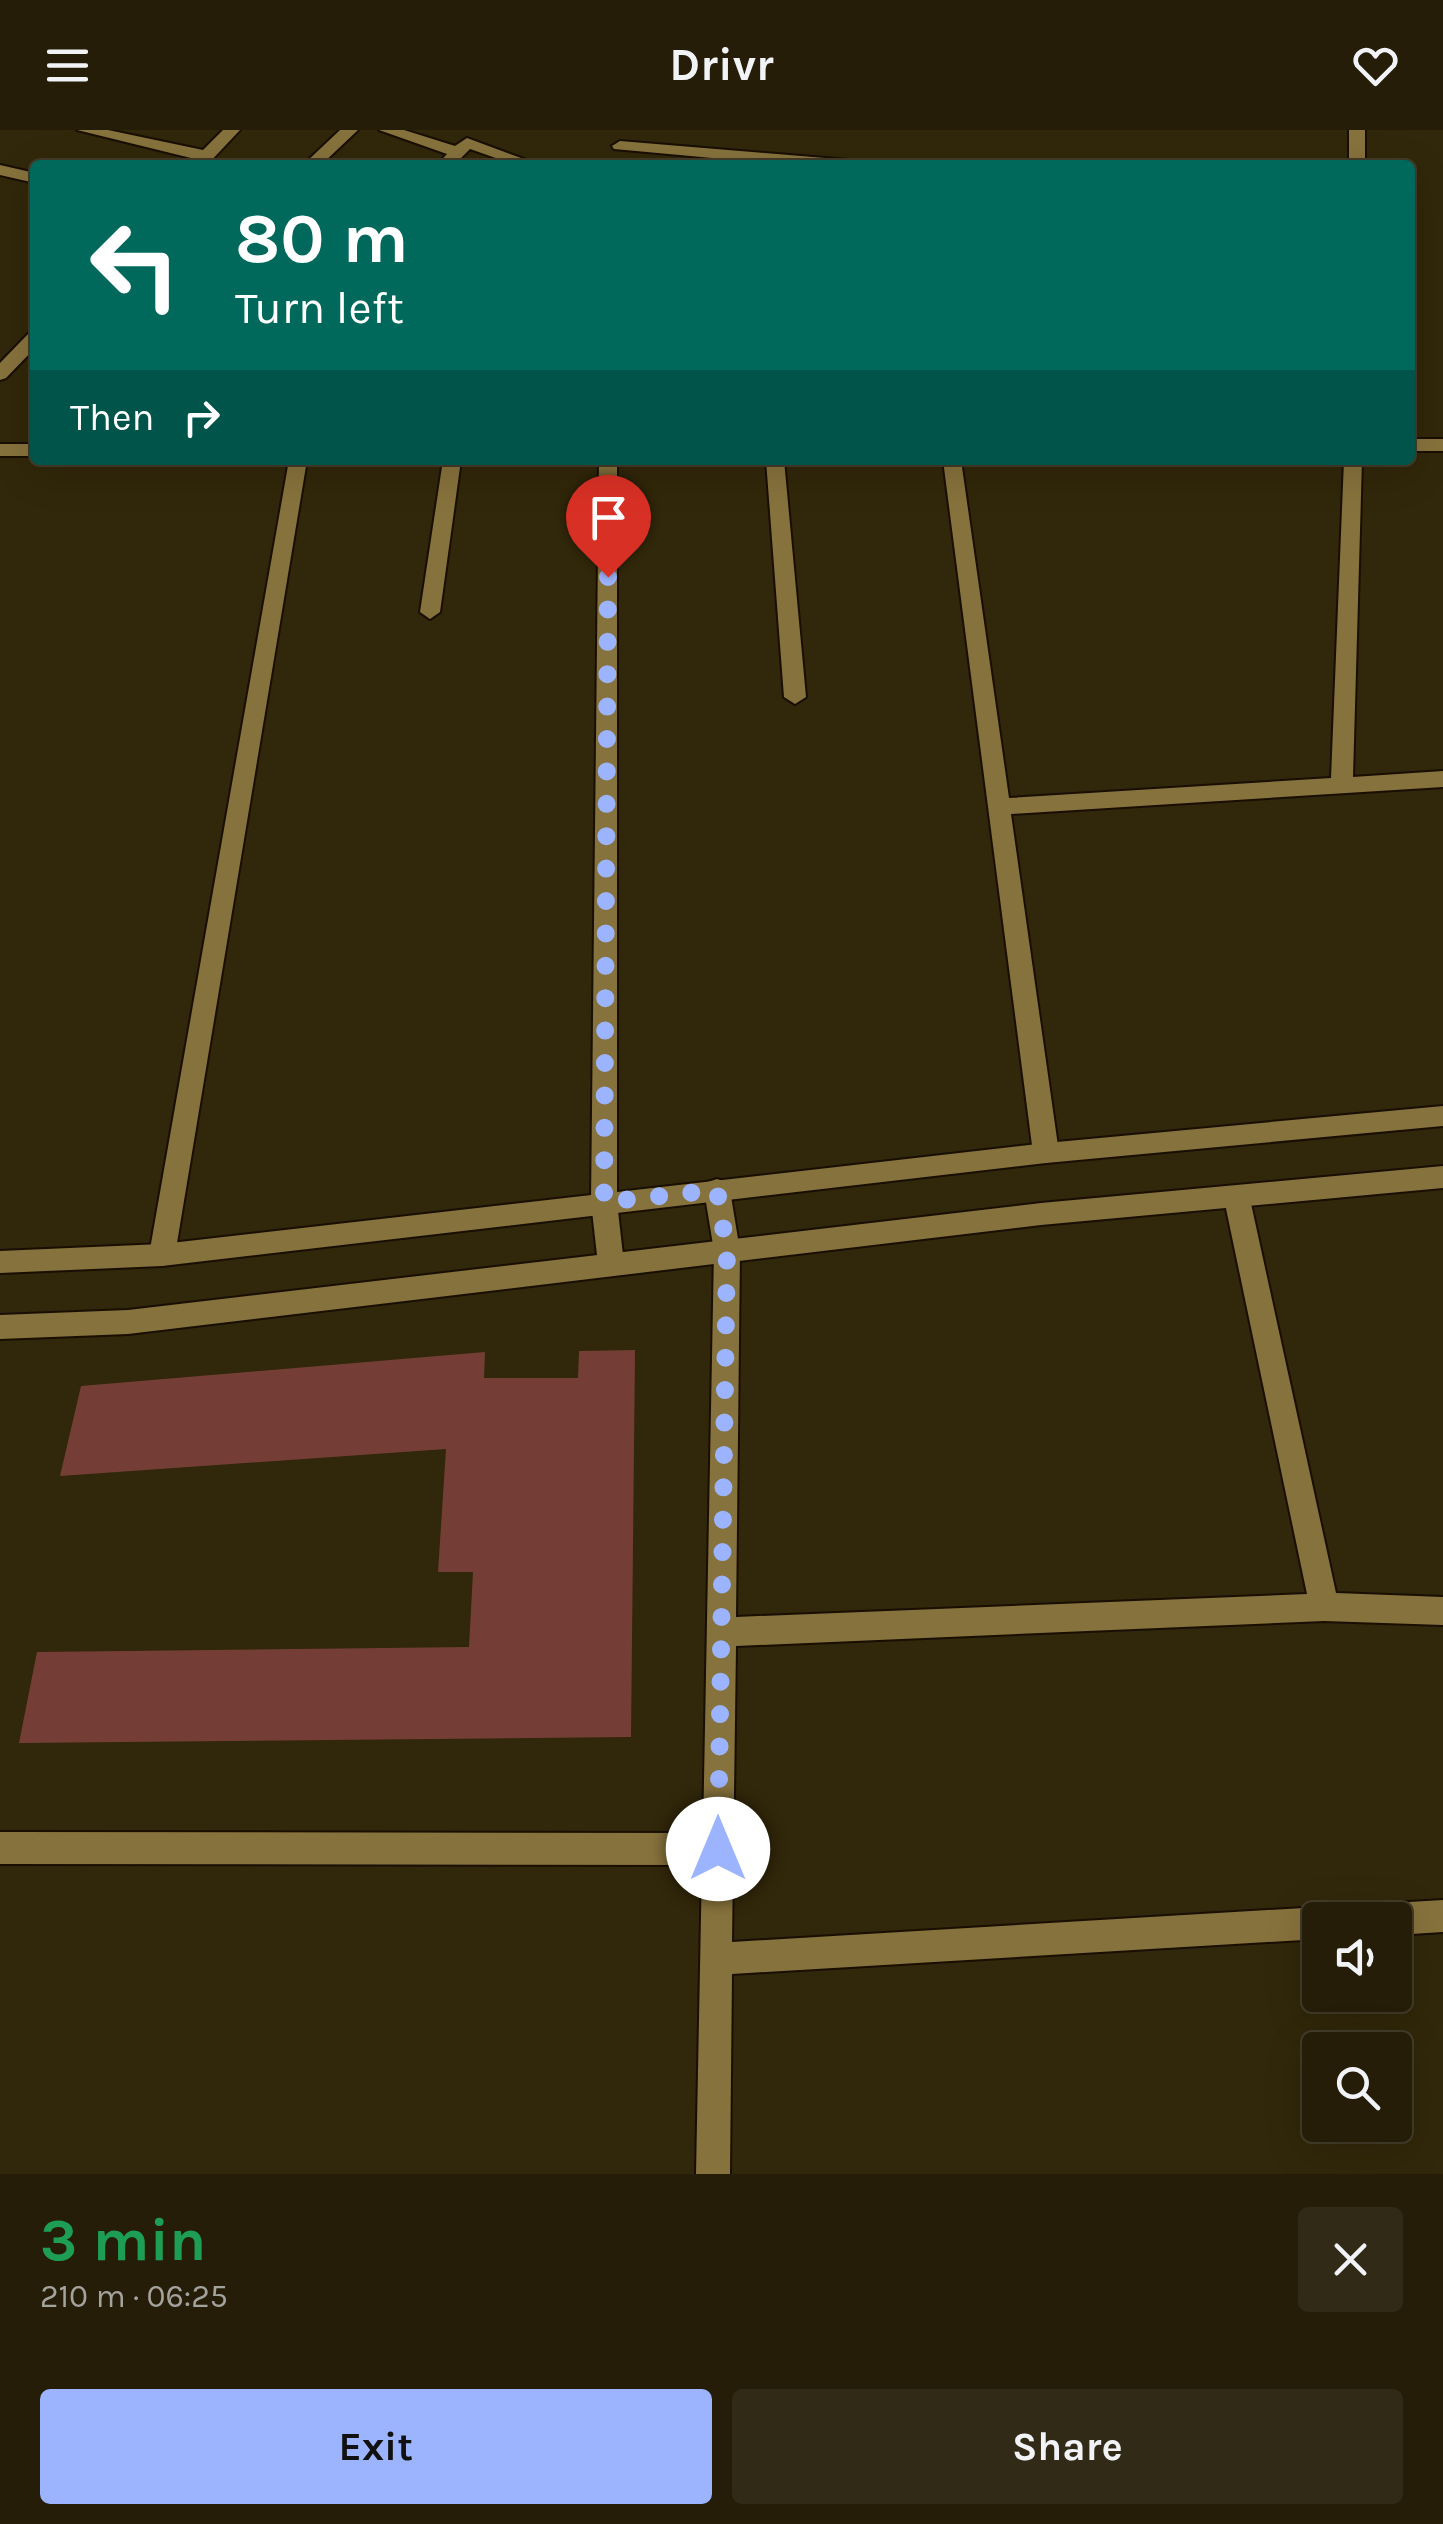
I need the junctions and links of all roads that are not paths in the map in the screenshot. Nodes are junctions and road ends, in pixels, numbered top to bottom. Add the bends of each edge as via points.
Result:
1 (85, 130) edge
2 (232, 130) edge
3 (350, 130) edge
4 (387, 130) edge
5 (1357, 130) edge
6 (620, 138) edge
7 (459, 152) junction
8 (202, 160) edge
9 (316, 160) edge
10 (451, 160) edge
11 (517, 160) edge
12 (807, 160) edge
13 (1356, 160) edge
14 (0, 170) edge
15 (30, 177) edge
16 (30, 342) edge
17 (0, 374) edge
18 (1415, 445) edge
19 (1443, 445) edge
20 (0, 450) edge
21 (30, 450) edge
22 (297, 465) edge
23 (451, 465) edge
24 (608, 465) edge
25 (775, 465) edge
26 (953, 465) edge
27 (1352, 465) edge
28 (430, 612) dead end
29 (795, 697) dead end
30 (1443, 779) edge
31 (1342, 786) junction
32 (998, 807) junction
33 (1443, 1116) edge
34 (1046, 1153) junction
35 (1443, 1177) edge
36 (717, 1190) junction
37 (1238, 1199) junction
38 (604, 1202) junction
39 (727, 1251) junction
40 (162, 1255) junction
41 (0, 1262) edge
42 (611, 1264) junction
43 (0, 1327) edge
44 (1324, 1607) junction
45 (1443, 1610) edge
46 (720, 1632) junction
47 (0, 1848) edge
48 (718, 1849) junction
49 (1443, 1916) edge
50 (1412, 1918) edge
51 (1302, 1924) edge
52 (716, 1959) junction
53 (713, 2174) edge

1 - 8 street
2 - 8 street
3 - 9 street
4 - 7 street
5 - 13 street
6 - 12 street
7 - 10 street
7 - 11 street via 467,143
14 - 15 street
16 - 17 street
18 - 19 street
20 - 21 street
22 - 40 street
23 - 28 street
24 - 38 street
25 - 29 street
26 - 32 street
27 - 31 street
30 - 31 street
31 - 32 street
32 - 34 street
33 - 34 street
34 - 36 street
35 - 37 street
36 - 38 street
36 - 39 street
37 - 39 street via 1041,1214
37 - 44 street
38 - 40 street
38 - 42 street
39 - 42 street
39 - 46 street
40 - 41 street
42 - 43 street via 128,1322
44 - 45 street
44 - 46 street
46 - 48 street
47 - 48 street
48 - 52 street
49 - 50 street
51 - 52 street
52 - 53 street

